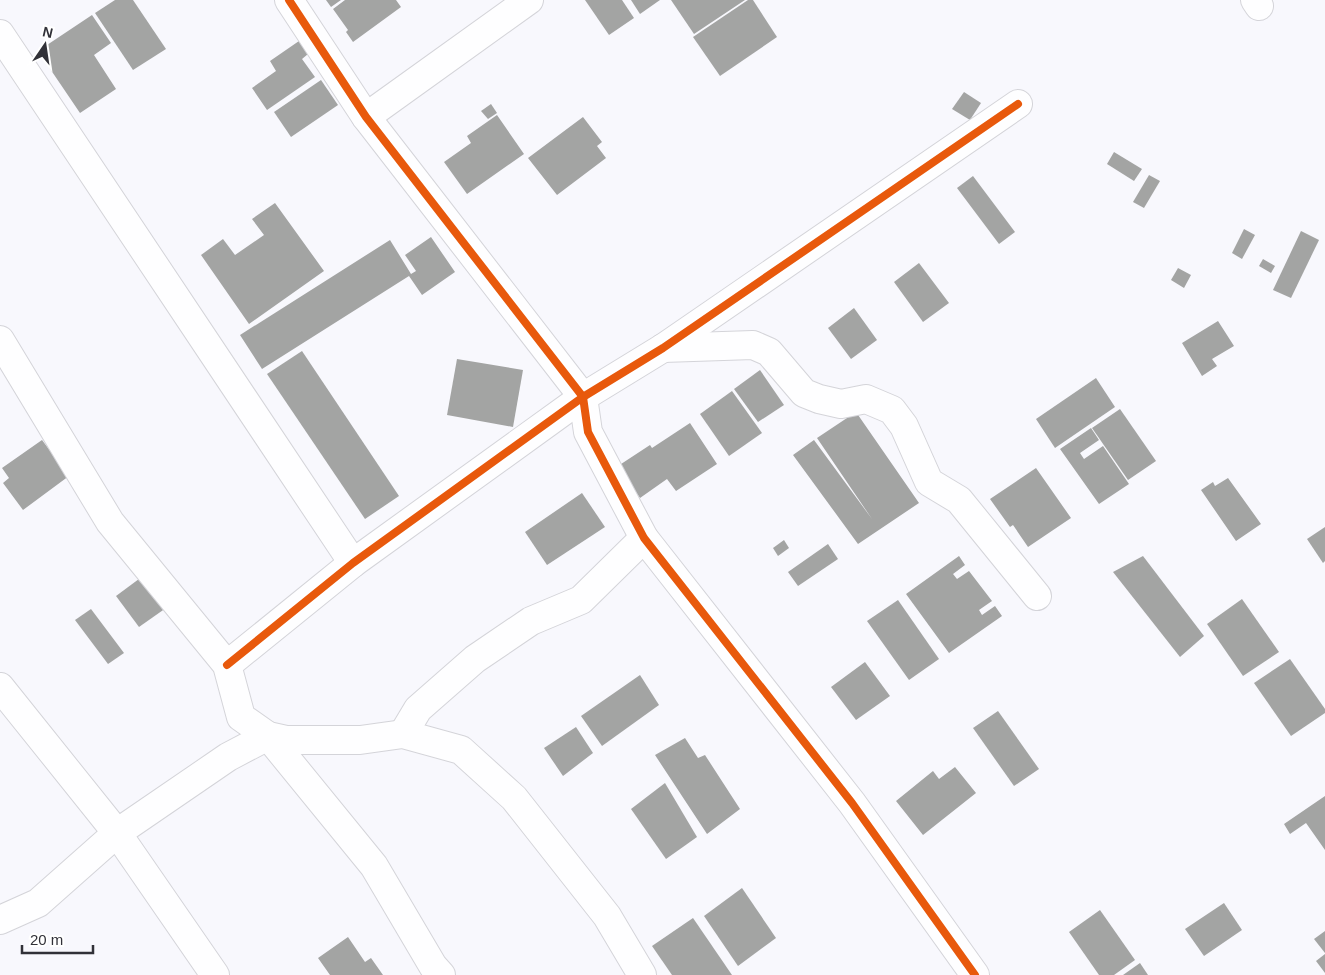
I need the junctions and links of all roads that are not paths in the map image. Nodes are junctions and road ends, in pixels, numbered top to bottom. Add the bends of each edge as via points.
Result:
1 (289, 0) edge
2 (529, 0) edge
3 (0, 34) edge
4 (1018, 104) dead end
5 (366, 117) junction
6 (0, 340) edge
7 (663, 348) junction
8 (583, 397) junction
9 (644, 538) junction
10 (353, 563) junction
11 (1037, 596) dead end
12 (226, 665) junction
13 (0, 687) edge
14 (403, 734) junction
15 (268, 736) junction
16 (117, 833) junction
17 (0, 920) edge
18 (215, 975) edge
19 (441, 975) edge
20 (642, 975) edge
21 (975, 975) edge

1 - 5 street
2 - 5 street
3 - 10 street
4 - 7 street
5 - 8 street
6 - 12 street via 110,522
7 - 8 street
7 - 11 street via 753,345 769,352 804,392 841,404 866,399 892,410 904,426 929,482 959,500
8 - 9 street via 588,432
8 - 10 street
9 - 14 street via 581,600 531,621 474,659 418,709
9 - 21 street via 852,802
10 - 12 street
12 - 15 street via 242,718
13 - 16 street
14 - 15 street via 360,740 286,740
14 - 20 street via 461,750 514,798 607,916
15 - 16 street via 228,756
15 - 19 street via 374,866
16 - 17 street via 38,903
16 - 18 street

